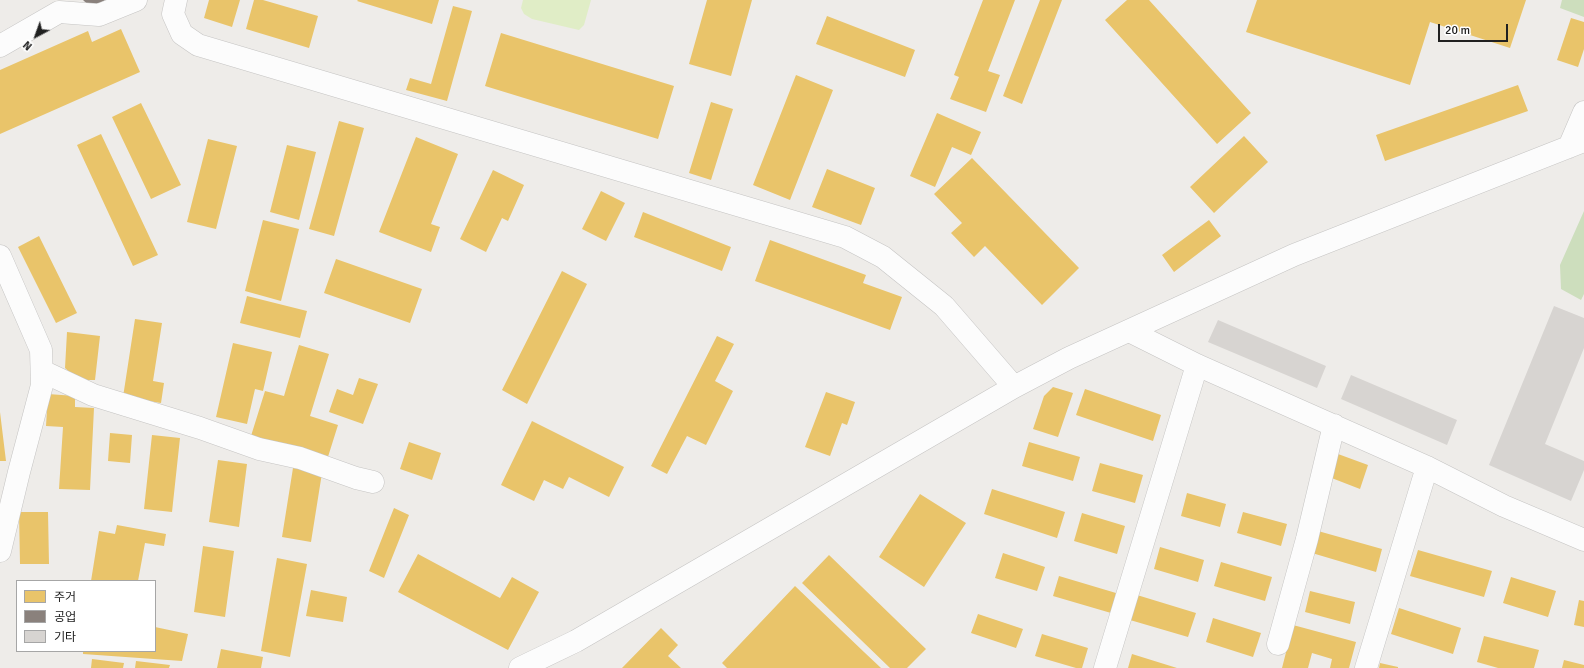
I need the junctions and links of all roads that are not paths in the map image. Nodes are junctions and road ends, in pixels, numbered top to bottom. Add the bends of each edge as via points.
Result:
1 (136, 0) edge
2 (176, 0) edge
3 (0, 46) edge
4 (1584, 112) edge
5 (1576, 144) edge
6 (0, 256) edge
7 (1129, 331) junction
8 (1197, 365) junction
9 (42, 371) junction
10 (1014, 387) junction
11 (1334, 425) junction
12 (1427, 467) junction
13 (373, 482) dead end
14 (1584, 540) edge
15 (0, 551) edge
16 (1278, 644) dead end
17 (520, 668) edge
18 (1106, 668) edge
19 (1366, 668) edge

1 - 3 street via 99,15 59,12
2 - 10 street via 172,14 182,34 198,46 845,237 883,257 944,306
4 - 5 street
5 - 7 street via 1294,255
6 - 9 street via 42,350
7 - 8 street
7 - 10 street
8 - 11 street
8 - 18 street
9 - 13 street via 93,395 259,449 300,458
9 - 15 street via 42,386
10 - 17 street via 576,641
11 - 12 street
11 - 16 street via 1307,539
12 - 14 street via 1504,506
12 - 19 street

